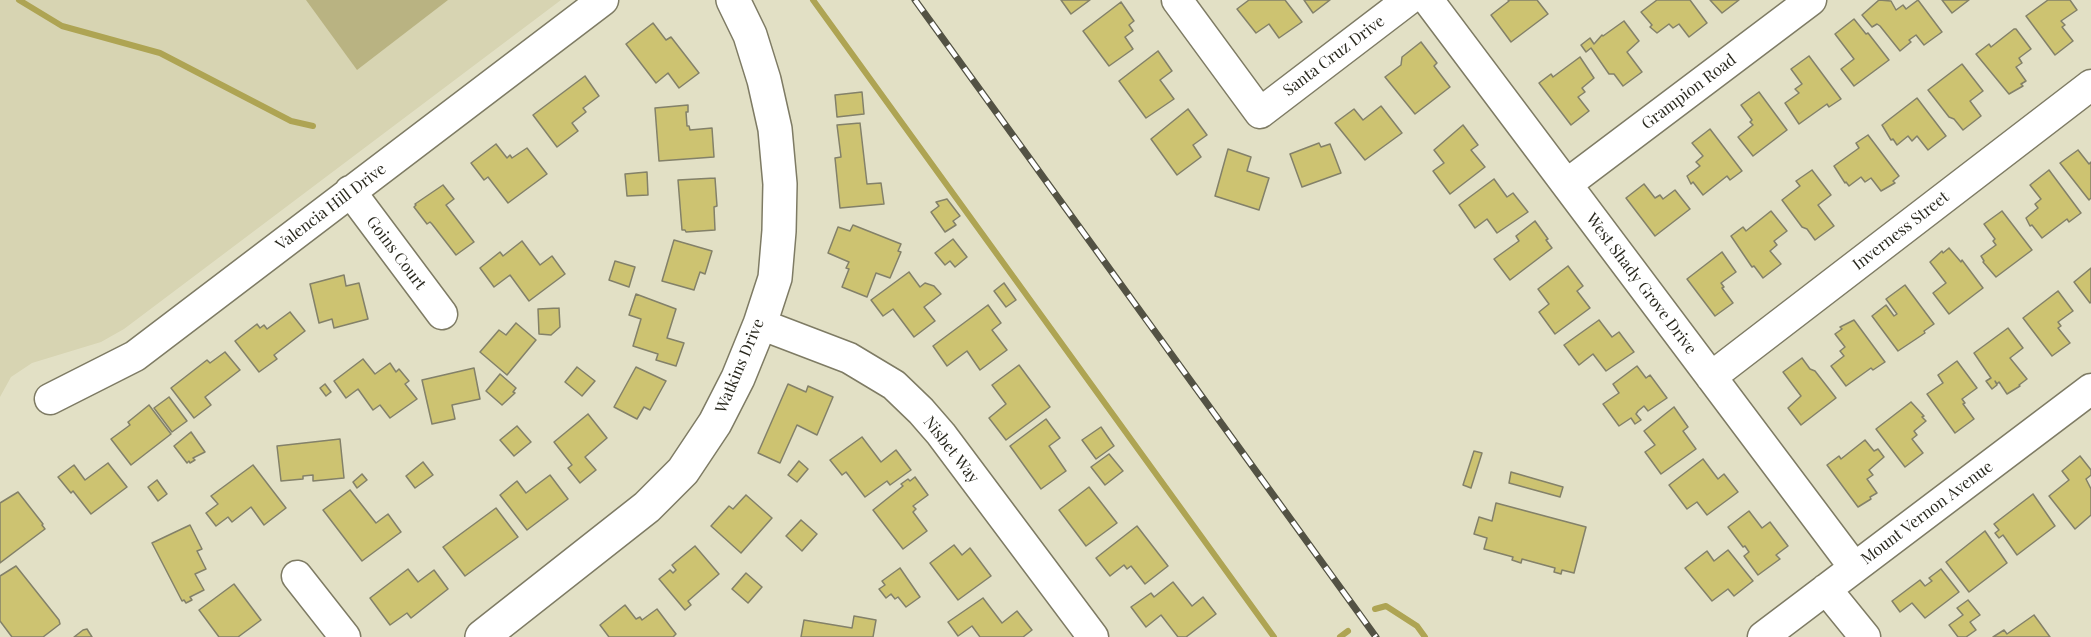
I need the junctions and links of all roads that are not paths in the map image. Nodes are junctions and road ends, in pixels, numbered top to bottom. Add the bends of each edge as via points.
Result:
1 (603, 0) edge
2 (733, 0) edge
3 (1177, 0) edge
4 (1408, 0) edge
5 (1428, 0) edge
6 (1811, 0) edge
7 (2091, 85) edge
8 (1567, 184) junction
9 (350, 191) junction
10 (442, 314) dead end
11 (760, 324) junction
12 (1711, 377) junction
13 (2091, 389) edge
14 (50, 399) dead end
15 (1854, 567) junction
16 (297, 576) dead end
17 (1826, 589) junction
18 (345, 637) edge
19 (482, 637) edge
20 (1093, 637) edge
21 (1763, 637) edge
22 (1865, 637) edge

1 - 9 street, Valencia Hill Drive
2 - 11 main road, Watkins Drive via 750,35 764,80 775,129 780,184 774,278
3 - 4 street, Santa Cruz Drive via 1260,113
5 - 8 street, West Shady Grove Drive
6 - 8 street, Grampion Road
7 - 12 street, Inverness Street
8 - 12 street, West Shady Grove Drive
9 - 10 street, Goins Court
9 - 14 street, Valencia Hill Drive via 135,356
11 - 19 main road, Watkins Drive via 716,423 683,471 646,507
11 - 20 street, Nisbet Way via 849,358 894,385 941,434
12 - 15 street, West Shady Grove Drive
13 - 15 street, Mount Vernon Avenue
15 - 17 street, Mount Vernon Avenue
16 - 18 street
17 - 21 street, Mount Vernon Avenue
17 - 22 street

